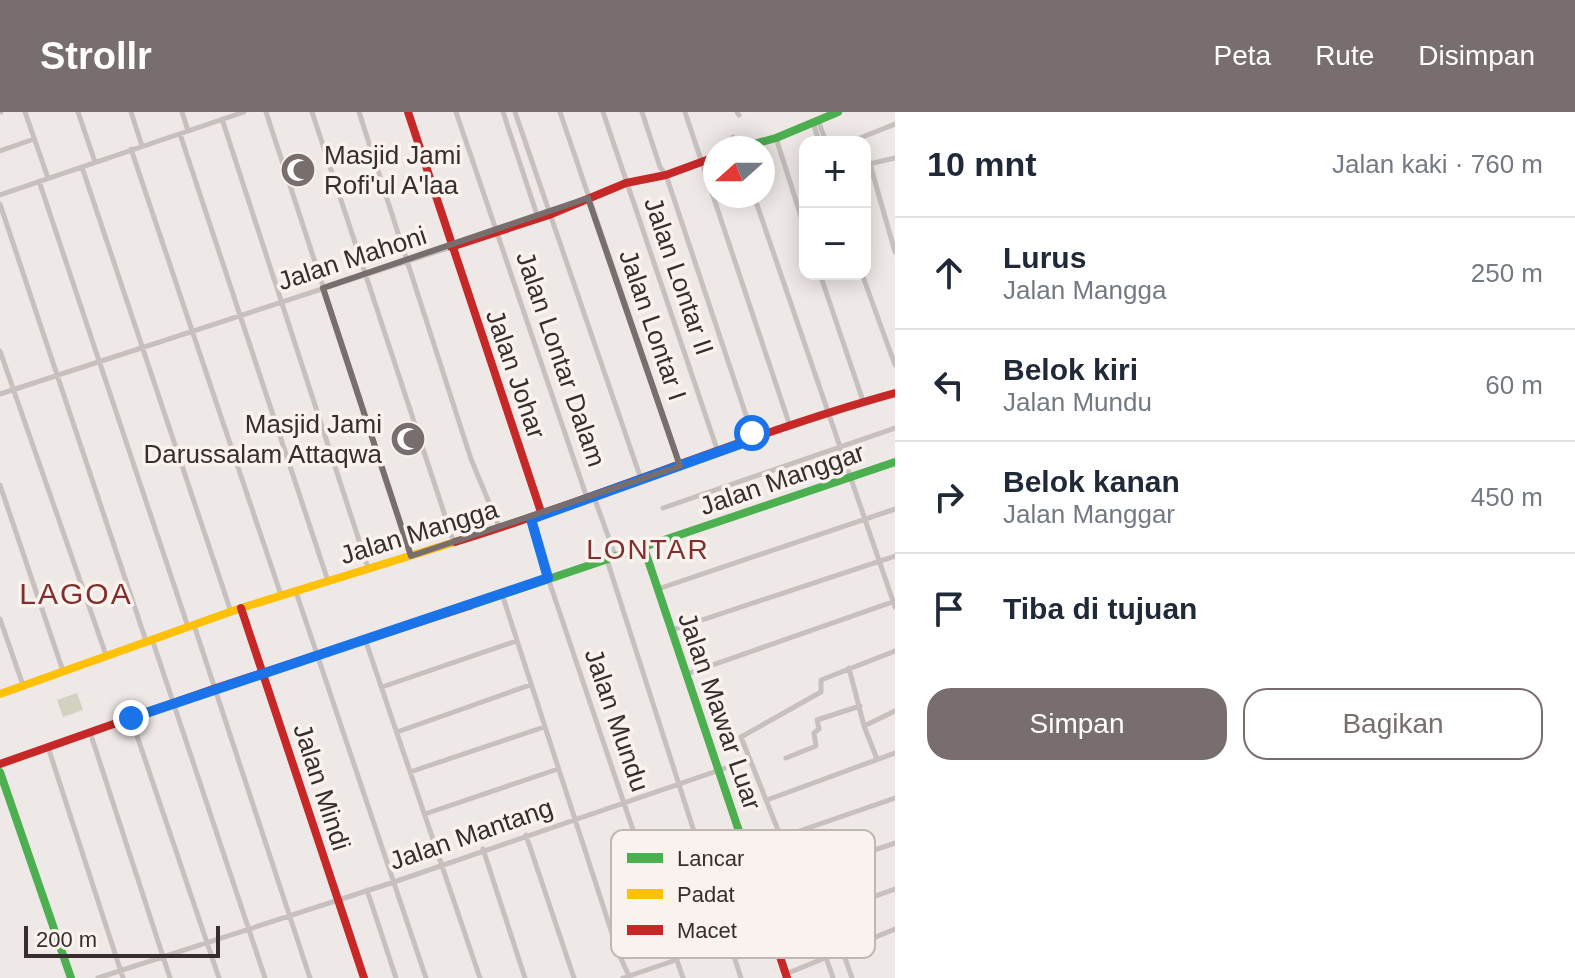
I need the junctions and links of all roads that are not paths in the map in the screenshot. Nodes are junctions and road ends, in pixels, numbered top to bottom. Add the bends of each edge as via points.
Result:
1 (25, 112) edge
2 (78, 112) edge
3 (131, 112) edge
4 (182, 112) edge
5 (244, 112) edge
6 (266, 112) edge
7 (312, 112) edge
8 (359, 112) edge
9 (408, 112) edge
10 (456, 112) edge
11 (503, 112) edge
12 (515, 112) edge
13 (560, 112) edge
14 (603, 112) edge
15 (642, 112) edge
16 (685, 112) edge
17 (838, 112) edge
18 (230, 114) edge
19 (820, 118) edge
20 (222, 119) junction
21 (895, 124) edge
22 (188, 129) junction
23 (180, 134) junction
24 (865, 136) edge
25 (776, 138) joint
26 (34, 139) junction
27 (142, 146) junction
28 (131, 149) junction
29 (0, 151) edge
30 (895, 158) edge
31 (702, 161) junction
32 (95, 162) junction
33 (871, 164) edge
34 (82, 167) junction
35 (666, 175) junction
36 (871, 175) edge
37 (48, 178) junction
38 (39, 181) junction
39 (626, 183) junction
40 (0, 195) edge
41 (588, 198) junction
42 (0, 204) edge
43 (758, 208) edge
44 (799, 210) edge
45 (549, 215) junction
46 (538, 218) junction
47 (496, 232) junction
48 (451, 247) junction
49 (895, 252) edge
50 (408, 260) junction
51 (366, 274) junction
52 (822, 280) edge
53 (864, 280) edge
54 (323, 288) junction
55 (282, 301) junction
56 (242, 316) junction
57 (193, 329) junction
58 (142, 347) junction
59 (0, 351) edge
60 (100, 362) junction
61 (895, 365) edge
62 (58, 376) junction
63 (12, 390) junction
64 (895, 393) edge
65 (0, 394) edge
66 (863, 401) junction
67 (826, 412) junction
68 (790, 426) junction
69 (895, 428) edge
70 (754, 439) junction
71 (839, 447) junction
72 (718, 452) junction
73 (895, 462) edge
74 (680, 466) junction
75 (849, 477) junction
76 (641, 480) junction
77 (0, 485) edge
78 (591, 498) junction
79 (663, 508) dead end
80 (895, 509) edge
81 (542, 515) junction
82 (531, 519) junction
83 (864, 519) junction
84 (500, 529) junction
85 (454, 543) junction
86 (644, 548) junction
87 (411, 556) junction
88 (895, 556) edge
89 (611, 559) junction
90 (879, 562) junction
91 (368, 568) junction
92 (548, 578) junction
93 (328, 581) junction
94 (658, 589) junction
95 (296, 592) junction
96 (502, 594) junction
97 (281, 596) junction
98 (894, 603) edge
99 (241, 608) junction
100 (231, 612) junction
101 (0, 619) edge
102 (191, 626) junction
103 (671, 630) junction
104 (365, 639) junction
105 (149, 640) junction
106 (516, 641) junction
107 (895, 651) edge
108 (318, 654) junction
109 (106, 655) junction
110 (849, 668) junction
111 (63, 671) junction
112 (264, 672) junction
113 (686, 675) junction
114 (23, 685) junction
115 (530, 685) junction
116 (382, 687) junction
117 (216, 688) junction
118 (0, 694) edge
119 (174, 703) junction
120 (860, 706) junction
121 (895, 711) edge
122 (131, 718) junction
123 (864, 726) junction
124 (544, 727) junction
125 (90, 732) junction
126 (397, 732) junction
127 (48, 746) junction
128 (895, 753) edge
129 (786, 758) dead end
130 (877, 759) junction
131 (749, 760) junction
132 (0, 764) edge
133 (558, 769) junction
134 (720, 770) junction
135 (0, 772) edge
136 (410, 772) junction
137 (678, 784) junction
138 (895, 798) edge
139 (767, 800) junction
140 (624, 802) junction
141 (425, 814) junction
142 (575, 819) junction
143 (633, 830) edge
144 (693, 830) edge
145 (739, 830) edge
146 (779, 830) edge
147 (802, 830) edge
148 (526, 835) junction
149 (895, 843) edge
150 (483, 849) junction
151 (875, 850) edge
152 (441, 864) junction
153 (394, 882) junction
154 (895, 889) edge
155 (367, 890) junction
156 (875, 896) edge
157 (337, 900) junction
158 (289, 916) junction
159 (249, 929) junction
160 (611, 929) edge
161 (895, 929) edge
162 (875, 938) edge
163 (207, 942) junction
164 (163, 958) junction
165 (676, 958) joint
166 (735, 958) edge
167 (846, 958) edge
168 (827, 959) joint
169 (121, 970) junction
170 (786, 976) edge
171 (626, 977) edge
172 (71, 978) edge
173 (98, 978) edge
174 (123, 978) edge
175 (170, 978) edge
176 (219, 978) edge
177 (265, 978) edge
178 (310, 978) edge
179 (364, 978) edge
180 (396, 978) edge
181 (426, 978) edge
182 (480, 978) edge
183 (525, 978) edge
184 (574, 978) edge
185 (683, 978) edge
186 (741, 978) edge
187 (833, 978) edge
188 (852, 978) edge

1 - 26 street
2 - 32 street
3 - 27 street
4 - 22 street
5 - 18 street
6 - 54 street
7 - 51 street
8 - 50 street
9 - 48 street, Jalan Johar
10 - 47 street, Jalan Lontar Dalam
11 - 46 street
12 - 45 street
13 - 41 street, Jalan Lontar I
14 - 39 street, Jalan Lontar II
15 - 35 street
16 - 31 street
17 - 19 street
18 - 20 street
19 - 25 street
20 - 22 street
20 - 55 street
21 - 24 street
22 - 23 street
23 - 27 street
23 - 56 street
25 - 44 street
26 - 29 street
26 - 37 street
27 - 28 street
28 - 32 street
28 - 57 street
30 - 33 street
31 - 35 street, Jalan Mahoni
31 - 68 street
32 - 34 street
34 - 37 street
34 - 58 street
35 - 39 street, Jalan Mahoni
35 - 70 street
36 - 49 street
37 - 38 street
38 - 40 street
38 - 60 street
39 - 41 street, Jalan Mahoni
39 - 72 street, Jalan Lontar II
41 - 45 street, Jalan Mahoni
41 - 74 street, Jalan Lontar I
42 - 62 street
43 - 67 street
45 - 46 street, Jalan Mahoni
45 - 76 street
46 - 47 street, Jalan Mahoni
47 - 48 street, Jalan Mahoni
47 - 78 street, Jalan Lontar Dalam
48 - 50 street, Jalan Mahoni
48 - 81 street, Jalan Johar
50 - 51 street, Jalan Mahoni
50 - 84 street via 471,459
51 - 54 street, Jalan Mahoni
51 - 85 street
52 - 66 street
53 - 61 street
54 - 55 street, Jalan Mahoni
54 - 87 street
55 - 56 street, Jalan Mahoni
55 - 91 street
56 - 57 street, Jalan Mahoni
56 - 93 street
57 - 58 street, Jalan Mahoni
57 - 97 street
58 - 60 street, Jalan Mahoni
58 - 100 street
59 - 63 street
60 - 62 street, Jalan Mahoni
60 - 102 street
62 - 63 street, Jalan Mahoni
62 - 105 street
63 - 65 street, Jalan Mahoni
63 - 109 street
64 - 66 street, Jalan Mangga
66 - 67 street, Jalan Mangga
67 - 68 street, Jalan Mangga
67 - 71 street
68 - 70 street, Jalan Mangga
69 - 71 street
70 - 72 street, Jalan Mangga
71 - 75 street
71 - 79 street
72 - 74 street, Jalan Mangga
73 - 75 street, Jalan Manggar
74 - 76 street, Jalan Mangga
75 - 83 street
75 - 86 street, Jalan Manggar
76 - 78 street, Jalan Mangga
77 - 111 street
78 - 81 street, Jalan Mangga
78 - 89 street, Jalan Lontar Dalam
80 - 83 street
81 - 82 street, Jalan Mangga
82 - 84 street, Jalan Mangga
82 - 92 street, Jalan Mundu
83 - 90 street
83 - 94 street
84 - 85 street, Jalan Mangga
85 - 87 street, Jalan Mangga
86 - 89 street, Jalan Manggar
86 - 94 street, Jalan Mawar Luar
87 - 91 street, Jalan Mangga
88 - 90 street
89 - 92 street, Jalan Manggar
89 - 137 street, Jalan Lontar Dalam
90 - 98 street
90 - 103 street
91 - 93 street, Jalan Mangga
92 - 96 street, Jalan Manggar
92 - 140 street, Jalan Mundu
93 - 95 street, Jalan Mangga
94 - 103 street, Jalan Mawar Luar
95 - 97 street, Jalan Mangga
95 - 108 street
96 - 104 street, Jalan Manggar
96 - 106 street
97 - 99 street, Jalan Mangga
98 - 113 street
99 - 100 street, Jalan Mangga
99 - 112 street, Jalan Mindi
100 - 102 street, Jalan Mangga
101 - 114 street
102 - 105 street, Jalan Mangga
102 - 117 street
103 - 113 street, Jalan Mawar Luar
104 - 108 street, Jalan Manggar
104 - 116 street
105 - 109 street, Jalan Mangga
105 - 119 street
106 - 115 street
106 - 116 street
107 - 110 street
108 - 112 street, Jalan Manggar
108 - 153 street
109 - 111 street, Jalan Mangga
110 - 120 street
110 - 131 street via 821,680 822,691 807,701 741,737
111 - 114 street, Jalan Mangga
112 - 117 street, Jalan Manggar
112 - 157 street, Jalan Mindi
113 - 134 street, Jalan Mawar Luar
114 - 118 street, Jalan Mangga
115 - 124 street
115 - 126 street
116 - 126 street
117 - 119 street, Jalan Manggar
117 - 158 street
119 - 122 street, Jalan Manggar
119 - 159 street
120 - 123 street
120 - 129 street via 817,720 816,746
121 - 123 street
122 - 125 street, Jalan Manggar
122 - 163 street
123 - 130 street
124 - 133 street
124 - 136 street
125 - 127 street, Jalan Manggar
125 - 164 street
126 - 136 street
127 - 132 street, Jalan Manggar
127 - 169 street
128 - 130 street
130 - 139 street
131 - 134 street, Jalan Mantang
131 - 139 street
133 - 141 street
133 - 142 street
134 - 137 street, Jalan Mantang
134 - 145 street, Jalan Mawar Luar
135 - 172 street
136 - 141 street
137 - 140 street, Jalan Mantang
137 - 144 street, Jalan Lontar Dalam
138 - 147 street
139 - 146 street
140 - 142 street, Jalan Mantang
140 - 143 street, Jalan Mundu
141 - 152 street
142 - 148 street, Jalan Mantang
142 - 160 street
148 - 150 street, Jalan Mantang
148 - 184 street
149 - 151 street
150 - 152 street, Jalan Mantang
150 - 183 street
152 - 153 street, Jalan Mantang
152 - 182 street
153 - 155 street, Jalan Mantang
153 - 181 street
154 - 156 street
155 - 157 street, Jalan Mantang
155 - 180 street
157 - 158 street, Jalan Mantang
157 - 179 street, Jalan Mindi
158 - 159 street, Jalan Mantang
158 - 178 street
159 - 163 street, Jalan Mantang
159 - 177 street
161 - 162 street
163 - 164 street, Jalan Mantang
163 - 176 street
164 - 169 street, Jalan Mantang
164 - 175 street
165 - 171 street
165 - 185 street, Jalan Mundu
166 - 186 street, Jalan Lontar Dalam
167 - 188 street
168 - 170 street
168 - 187 street
169 - 173 street, Jalan Mantang
169 - 174 street

